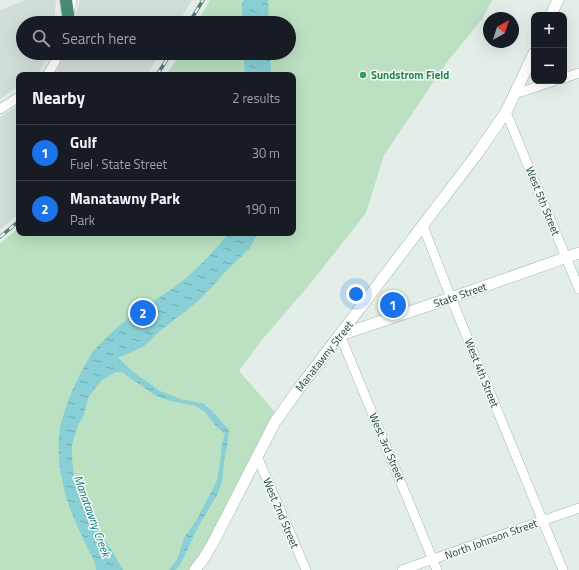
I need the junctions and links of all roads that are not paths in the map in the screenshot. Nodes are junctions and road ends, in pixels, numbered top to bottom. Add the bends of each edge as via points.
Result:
1 (66, 0) edge
2 (72, 0) edge
3 (558, 0) edge
4 (552, 12) edge
5 (67, 16) edge
6 (68, 16) edge
7 (531, 59) edge
8 (55, 60) edge
9 (50, 72) edge
10 (579, 73) edge
11 (567, 77) edge
12 (545, 84) edge
13 (515, 94) junction
14 (16, 99) edge
15 (0, 109) edge
16 (506, 112) junction
17 (423, 226) junction
18 (579, 252) edge
19 (566, 257) junction
20 (579, 289) edge
21 (451, 298) junction
22 (340, 335) junction
23 (257, 456) junction
24 (579, 508) edge
25 (542, 520) junction
26 (434, 560) junction
27 (195, 570) edge
28 (306, 570) edge
29 (402, 570) edge
30 (437, 570) edge
31 (563, 570) edge

1 - 5 highway
2 - 6 street
3 - 4 street
7 - 13 street, Manatawny Street
8 - 9 street
10 - 11 street
12 - 13 street
13 - 16 street, Manatawny Street
14 - 15 street
16 - 17 street, Manatawny Street
16 - 19 street, West 5th Street
17 - 21 street, West 4th Street
17 - 22 street, Manatawny Street
18 - 19 street, State Street
19 - 20 street, West 5th Street
19 - 21 street, State Street
21 - 22 street, State Street
21 - 25 street, West 4th Street
22 - 23 street, Manatawny Street via 275,422
22 - 26 street, West 3rd Street
23 - 27 street, Manatawny Street via 214,541
23 - 28 street, West 2nd Street
24 - 25 street, North Johnson Street
25 - 26 street, North Johnson Street
25 - 31 street, West 4th Street
26 - 29 street, North Johnson Street
26 - 30 street, West 3rd Street

